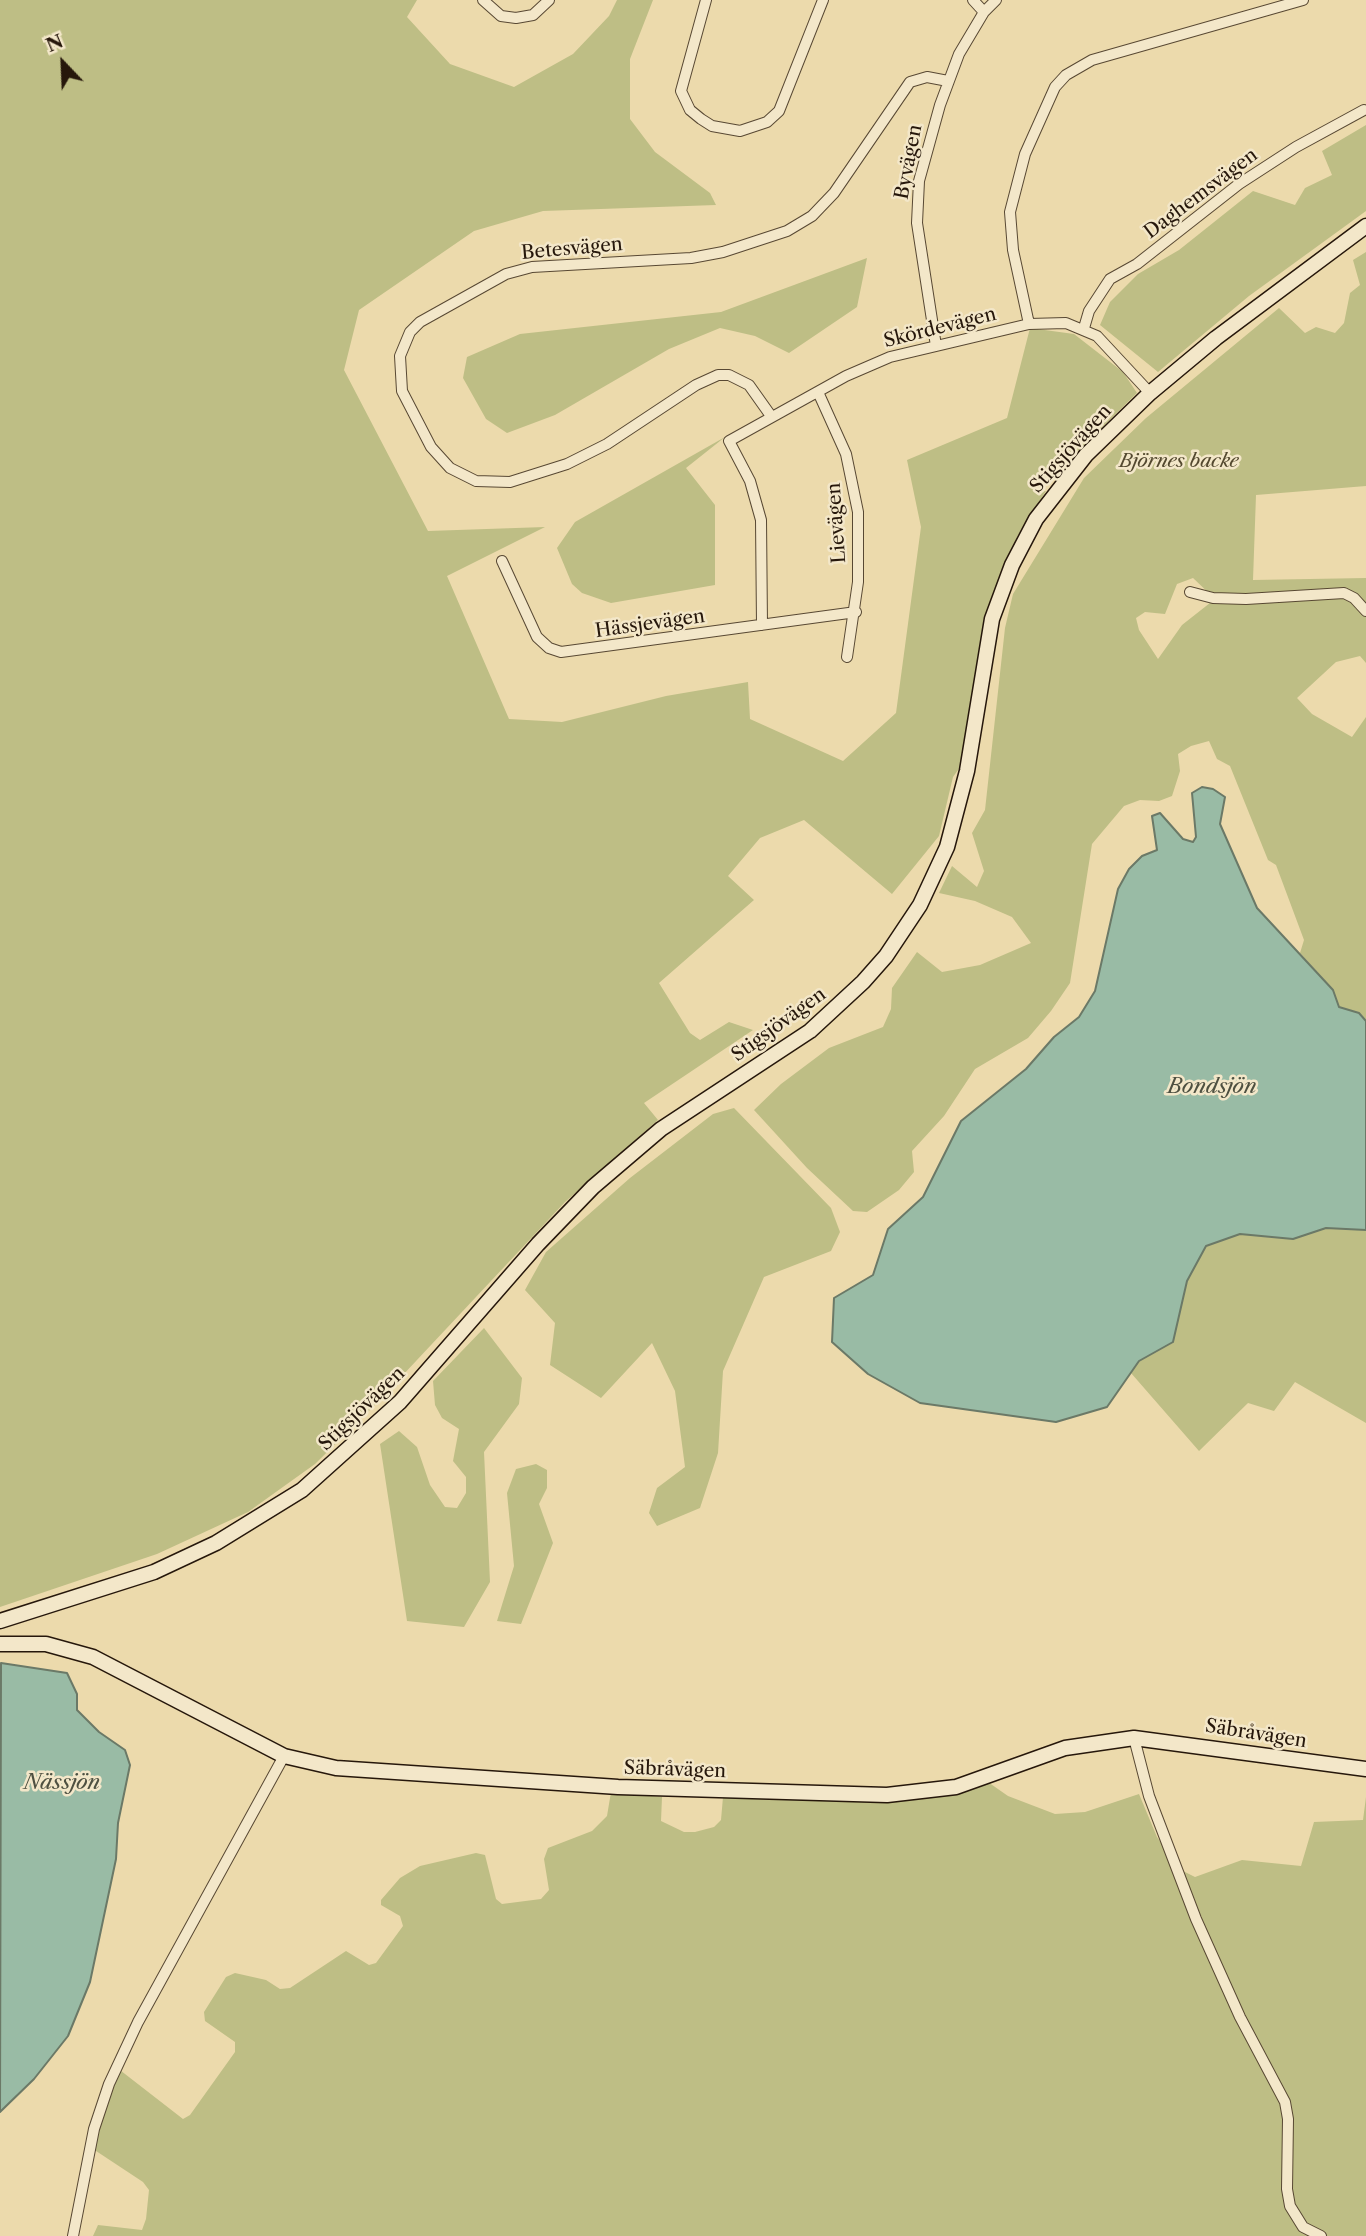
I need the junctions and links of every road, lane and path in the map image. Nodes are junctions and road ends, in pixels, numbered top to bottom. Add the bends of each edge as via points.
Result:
1 (483, 0) edge
2 (549, 0) edge
3 (706, 0) edge
4 (823, 0) edge
5 (973, 0) edge
6 (996, 0) edge
7 (1303, 0) edge
8 (984, 12) junction
9 (948, 81) junction
10 (1364, 110) dead end
11 (1366, 226) edge
12 (1029, 324) junction
13 (1084, 328) junction
14 (936, 346) junction
15 (818, 392) junction
16 (1150, 393) junction
17 (771, 416) junction
18 (502, 561) dead end
19 (1191, 592) dead end
20 (1366, 611) edge
21 (856, 612) junction
22 (762, 625) junction
23 (847, 657) dead end
24 (0, 1621) edge
25 (0, 1644) edge
26 (1134, 1738) junction
27 (284, 1756) junction
28 (1366, 1769) edge
29 (73, 2236) edge
30 (1321, 2236) edge

1 - 2 street via 502,16 516,18 533,15
3 - 4 street via 681,90 690,110 712,126 740,131 767,122 779,111
5 - 8 street
6 - 8 street, Byvägen
7 - 12 street via 1093,60 1055,87 1025,154 1010,212
8 - 9 street, Byvägen
9 - 14 street, Byvägen via 923,159 916,202
9 - 17 street, Betesvägen via 927,77 910,82 834,193 812,216 787,231 691,258 532,267 506,274 420,322 400,356 402,391 431,447 450,468 476,481 510,482 567,464 718,375 729,375 749,386
10 - 13 street, Daghemsvägen via 1238,184 1137,264 1110,279 1089,311
11 - 16 main road, Stigsjövägen via 1227,329
12 - 13 street, Skördevägen via 1050,322
12 - 14 street, Skördevägen
13 - 16 street, Skördevägen via 1111,347
14 - 15 street, Skördevägen via 890,357
15 - 17 street, Skördevägen
15 - 21 street, Lievägen via 854,483 859,540
16 - 24 main road, Stigsjövägen via 1064,481 1012,565 985,648 967,771 947,847 914,915 863,982 810,1031 661,1129 593,1187 400,1402 302,1490 216,1544 154,1572
17 - 22 street, Skördevägen via 729,440 750,481 761,520
18 - 22 street, Hässjevägen via 532,629 542,643 556,651 603,649
19 - 20 street via 1246,599 1344,593
21 - 22 street, Hässjevägen
21 - 23 street, Lievägen
25 - 27 main road, Säbråvägen via 47,1644 93,1657
26 - 27 main road, Säbråvägen via 1065,1748 956,1787 887,1795 618,1787 336,1768
26 - 28 main road, Säbråvägen
26 - 30 street via 1149,1796 1196,1919 1285,2102 1290,2206 1303,2227
27 - 29 street via 138,2022 109,2084 94,2129

